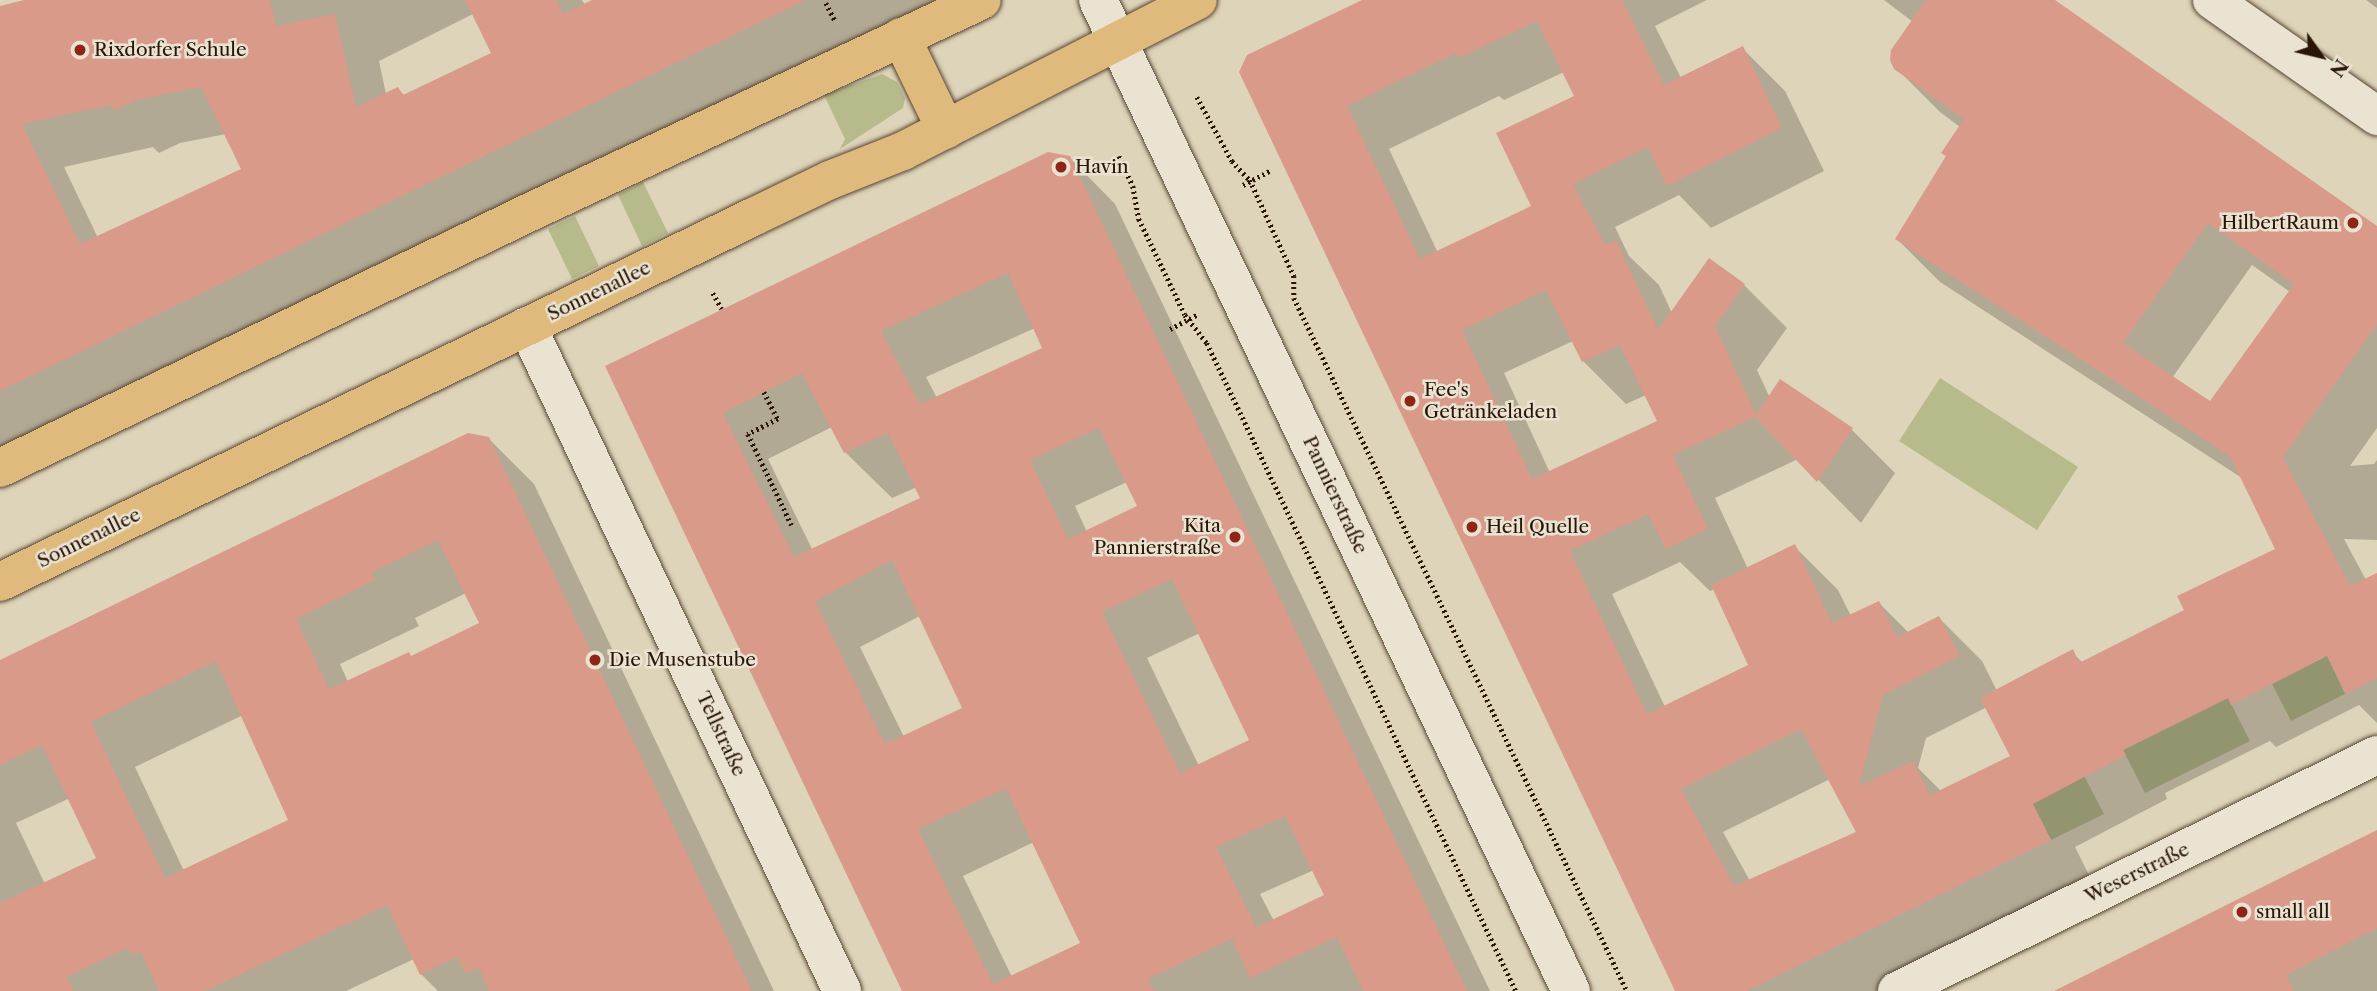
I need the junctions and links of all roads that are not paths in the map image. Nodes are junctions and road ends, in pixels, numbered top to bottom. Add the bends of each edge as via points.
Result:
1 (982, 0) edge
2 (1098, 0) edge
3 (1198, 0) edge
4 (2211, 0) edge
5 (901, 37) junction
6 (1118, 41) junction
7 (2377, 116) edge
8 (946, 130) junction
9 (527, 326) junction
10 (0, 468) edge
11 (0, 582) edge
12 (2377, 755) edge
13 (842, 991) edge
14 (1571, 991) edge
15 (1897, 991) edge

1 - 5 main road
2 - 6 street, Pannierstraße
3 - 6 main road, Sonnenallee
4 - 7 street
5 - 8 main road
5 - 10 main road
6 - 8 main road, Sonnenallee
6 - 14 street, Pannierstraße
8 - 9 main road, Sonnenallee via 830,180
9 - 11 main road, Sonnenallee
9 - 13 street, Tellstraße
12 - 15 street, Weserstraße

